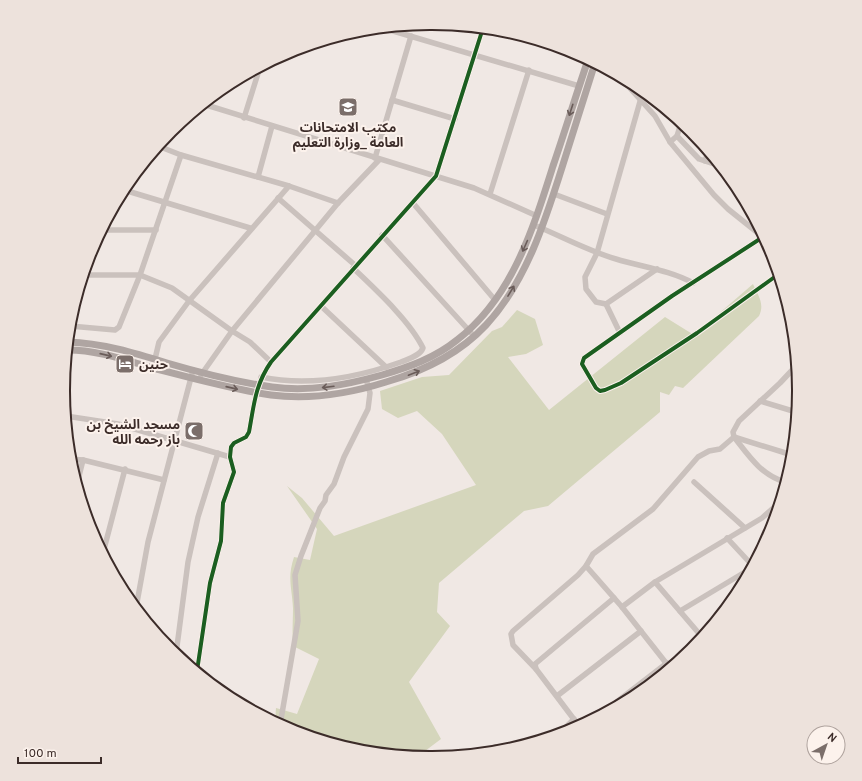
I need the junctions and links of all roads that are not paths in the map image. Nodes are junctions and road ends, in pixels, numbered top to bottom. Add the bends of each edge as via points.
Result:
1 (397, 32) edge
2 (481, 34) edge
3 (411, 36) junction
4 (475, 55) junction
5 (586, 65) edge
6 (593, 69) edge
7 (529, 70) junction
8 (258, 75) edge
9 (579, 86) junction
10 (638, 96) edge
11 (640, 98) junction
12 (392, 100) junction
13 (209, 106) edge
14 (244, 118) junction
15 (455, 119) junction
16 (272, 126) junction
17 (679, 129) edge
18 (677, 136) junction
19 (670, 142) junction
20 (164, 148) edge
21 (181, 155) junction
22 (706, 158) edge
23 (377, 159) junction
24 (705, 161) junction
25 (710, 163) edge
26 (436, 176) junction
27 (258, 177) junction
28 (289, 186) junction
29 (130, 192) edge
30 (490, 194) junction
31 (554, 194) junction
32 (278, 198) junction
33 (165, 203) junction
34 (338, 203) junction
35 (413, 203) junction
36 (607, 214) junction
37 (537, 216) junction
38 (534, 225) junction
39 (250, 228) junction
40 (541, 228) junction
41 (753, 229) edge
42 (109, 230) edge
43 (156, 230) junction
44 (316, 231) junction
45 (382, 235) junction
46 (758, 240) edge
47 (597, 253) junction
48 (354, 267) junction
49 (657, 269) junction
50 (90, 274) edge
51 (140, 276) junction
52 (773, 278) edge
53 (693, 283) junction
54 (495, 300) junction
55 (189, 301) junction
56 (606, 304) junction
57 (321, 306) junction
58 (76, 327) edge
59 (232, 331) junction
60 (620, 333) junction
61 (471, 334) junction
62 (74, 343) edge
63 (73, 351) edge
64 (155, 359) junction
65 (432, 361) junction
66 (271, 362) junction
67 (193, 370) junction
68 (388, 370) junction
69 (791, 371) edge
70 (202, 373) junction
71 (261, 376) junction
72 (191, 378) junction
73 (366, 379) junction
74 (198, 380) junction
75 (393, 380) junction
76 (258, 385) junction
77 (368, 388) junction
78 (256, 392) junction
79 (760, 401) junction
80 (791, 411) edge
81 (71, 417) edge
82 (734, 437) junction
83 (175, 441) junction
84 (786, 452) edge
85 (218, 453) junction
86 (230, 457) junction
87 (77, 460) edge
88 (83, 460) junction
89 (125, 469) junction
90 (80, 472) edge
91 (164, 480) junction
92 (780, 480) edge
93 (694, 482) dead end
94 (770, 511) edge
95 (745, 528) junction
96 (727, 538) junction
97 (105, 544) edge
98 (748, 561) edge
99 (586, 566) junction
100 (741, 574) edge
101 (655, 582) junction
102 (614, 598) junction
103 (137, 600) edge
104 (622, 607) junction
105 (680, 611) junction
106 (641, 631) junction
107 (698, 632) edge
108 (177, 646) edge
109 (666, 664) edge
110 (198, 666) edge
111 (536, 669) junction
112 (557, 696) junction
113 (281, 718) edge
114 (574, 718) junction
115 (576, 721) edge
116 (568, 724) edge

1 - 3 street
2 - 4 street
3 - 4 street
3 - 12 street
4 - 7 street
4 - 15 street
5 - 9 main road
6 - 31 main road
7 - 9 street
7 - 30 street
8 - 14 street
9 -> 37 main road
10 - 11 street
11 - 19 street via 655,116
11 - 36 street
12 - 15 street
12 - 23 street
13 - 14 street
14 - 16 street
15 - 26 street
16 - 23 street
16 - 27 street
17 - 18 street
18 - 19 street
18 - 24 street
19 - 41 street via 720,202
20 - 21 street
21 - 27 street
21 - 33 street
22 - 24 street
23 - 26 street
23 - 34 street
24 - 25 street
26 - 30 street
26 - 35 street
27 - 28 street
28 - 32 street
28 - 34 street
29 - 33 street
30 - 37 street
31 - 36 street
31 - 40 main road
32 - 39 street
32 - 44 street
33 - 39 street
33 - 43 street
34 - 44 street
35 - 45 street
35 - 54 street
36 - 47 street
37 - 38 main road
38 - 40 street
38 -> 54 main road via 516,265
39 - 55 street
40 - 47 street
61 -> 40 main road via 496,314 514,288
42 - 43 street
43 - 51 street
44 - 48 street
44 - 59 street
45 - 48 street
45 - 61 street
46 - 53 street
47 - 49 street
47 - 56 street via 585,277 586,289 596,302
48 - 57 street
48 - 68 street via 386,300 423,348 415,356
49 - 53 street
49 - 56 street
50 - 51 street
51 - 55 street via 172,288
51 - 58 street via 119,327 115,330
52 - 60 street via 621,383 600,391 582,361
53 - 60 street
54 - 61 main road
55 - 59 street
55 - 64 street via 159,342
56 - 60 street
57 - 66 street
57 - 68 street
59 - 66 street via 250,342
59 - 70 street
61 - 65 main road
62 - 64 main road via 111,348
63 -> 72 main road via 98,353
64 - 67 main road
65 - 68 main road
75 -> 65 main road
66 - 71 street
67 - 70 main road
67 - 72 street
68 - 71 street via 326,380 298,381
68 - 73 main road
68 - 75 main road
69 - 79 street
70 - 74 street
70 - 76 main road
71 - 76 street
72 - 74 main road
72 - 83 street
73 -> 76 main road via 320,388
73 - 77 street
74 -> 78 main road
75 - 77 main road
76 - 78 street
77 - 78 main road via 310,396
77 - 113 street via 368,409 344,457 334,484 320,508 295,576 298,621
78 - 86 street via 249,432 246,437 234,443
79 - 80 street
79 - 82 street via 734,428
81 - 83 street via 118,424
82 - 84 street
82 - 92 street via 766,474
82 - 99 street via 720,449 698,457 653,509 593,554
83 - 85 street
83 - 91 street
85 - 86 street
85 - 108 street via 198,517 188,562
86 - 110 street via 234,472 223,503 221,541 210,583
87 - 88 street
88 - 89 street
88 - 90 street
89 - 91 street
89 - 97 street
91 - 103 street via 148,542
93 - 95 street
94 - 95 street
95 - 96 street
96 - 98 street
96 - 101 street
99 - 102 street
99 - 111 street via 511,634 513,645
100 - 105 street
101 - 104 street
101 - 105 street
102 - 104 street
102 - 111 street via 535,664
104 - 106 street
105 - 107 street
106 - 109 street
106 - 112 street
111 - 112 street
112 - 114 street
114 - 115 street
114 - 116 street

